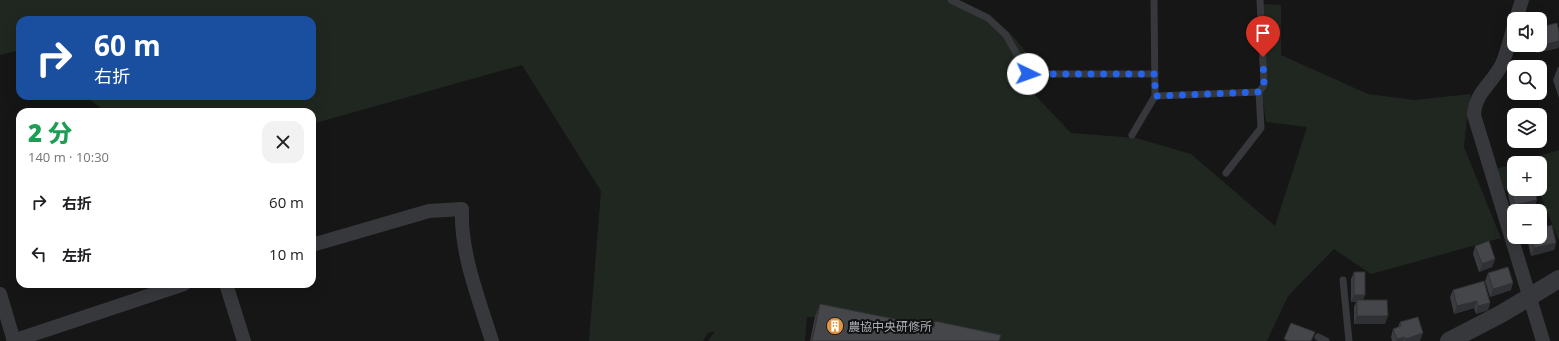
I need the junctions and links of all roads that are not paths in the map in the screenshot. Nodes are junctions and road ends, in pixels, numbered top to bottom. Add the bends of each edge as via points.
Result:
1 (951, 0) edge
2 (1154, 0) edge
3 (1260, 0) edge
4 (1522, 0) edge
5 (1518, 12) edge
6 (1507, 48) edge
7 (1155, 74) junction
8 (1259, 92) junction
9 (1155, 96) junction
10 (1132, 135) dead end
11 (1226, 173) dead end
12 (316, 244) edge
13 (1559, 279) edge
14 (1343, 280) dead end
15 (172, 288) edge
16 (227, 288) edge
17 (0, 294) edge
18 (1529, 296) junction
19 (1318, 338) dead end
20 (13, 341) edge
21 (244, 341) edge
22 (492, 341) edge
23 (1326, 341) edge
24 (1349, 341) edge
25 (1449, 341) edge
26 (1543, 341) edge

1 - 7 lane via 988,18 1006,35 1028,74
2 - 7 lane
3 - 8 lane via 1264,85
4 - 5 street
6 - 18 street via 1501,66 1478,96 1474,115
7 - 9 lane
8 - 9 lane
8 - 11 lane via 1261,128
9 - 10 lane
12 - 22 street via 429,211 462,209 461,228 475,288
13 - 18 street
14 - 24 lane
15 - 20 street
16 - 21 street
17 - 20 street
18 - 25 street
18 - 26 street
19 - 23 lane

